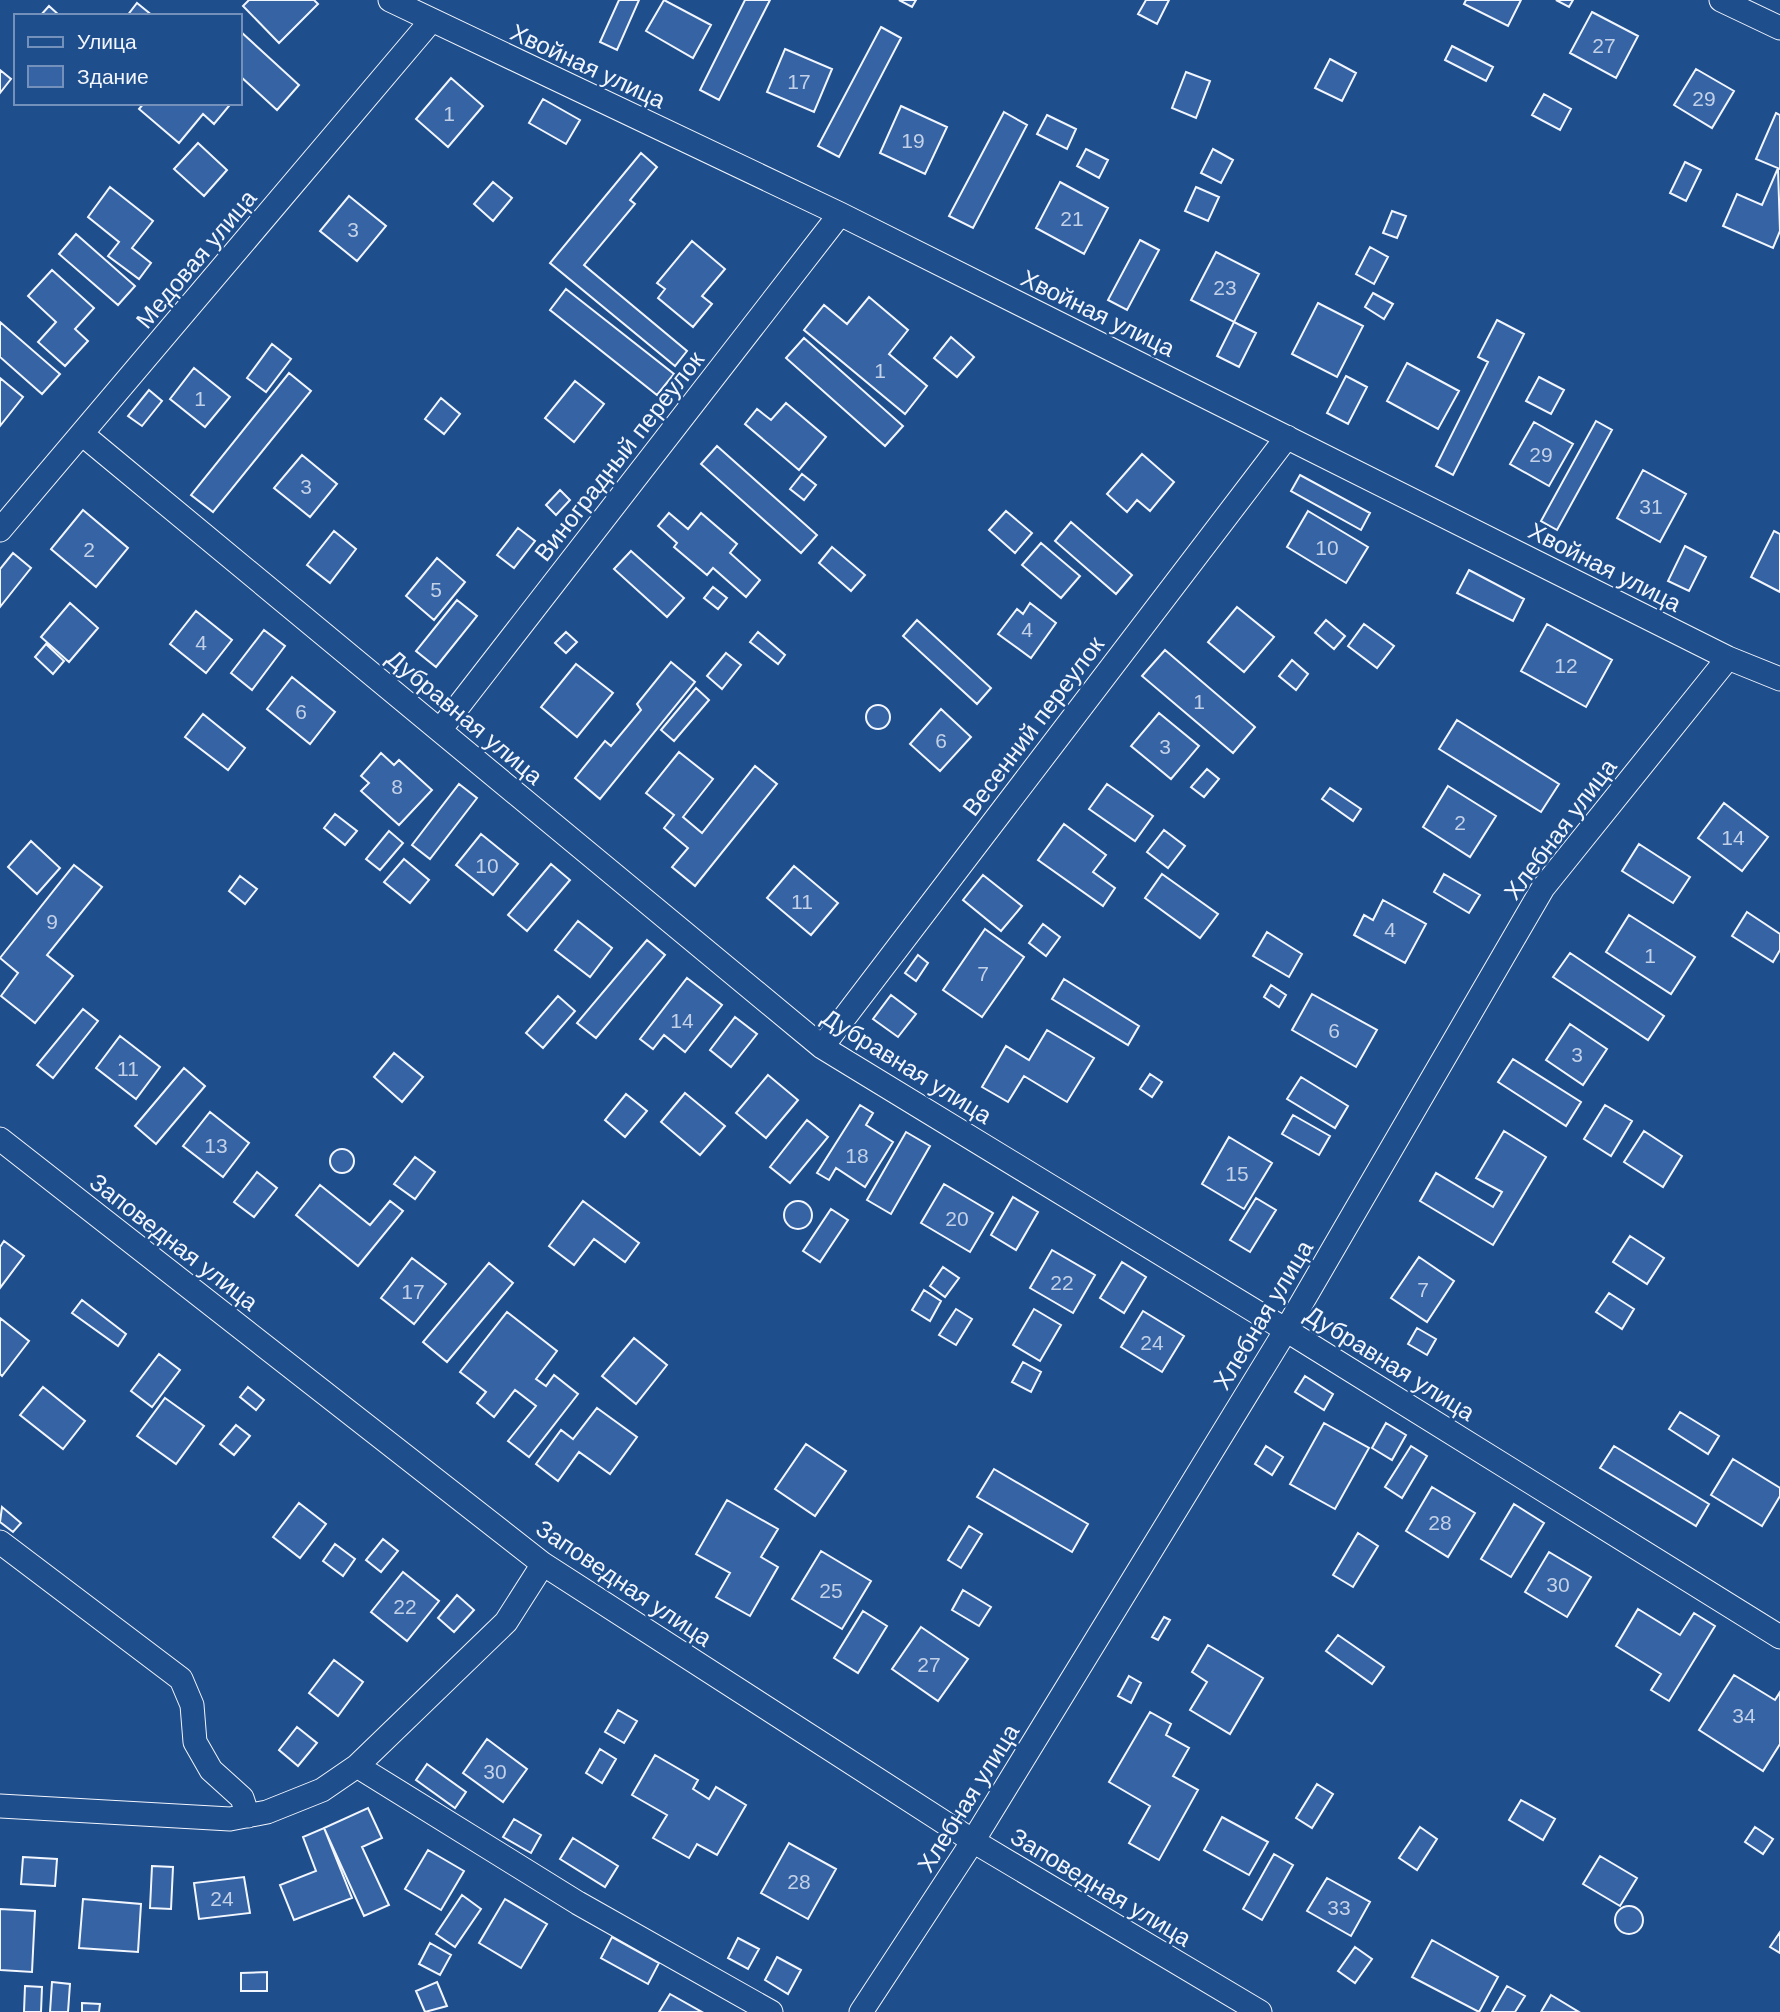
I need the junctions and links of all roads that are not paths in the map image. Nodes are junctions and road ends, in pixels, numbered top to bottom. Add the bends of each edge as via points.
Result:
1 (390, 0) edge
2 (1721, 0) edge
3 (431, 21) junction
4 (1780, 29) edge
5 (840, 214) junction
6 (82, 434) junction
7 (1287, 436) junction
8 (0, 530) edge
9 (1728, 658) junction
10 (1780, 679) edge
11 (440, 730) junction
12 (822, 1047) junction
13 (0, 1139) edge
14 (1286, 1330) junction
15 (0, 1542) edge
16 (543, 1564) junction
17 (1780, 1637) edge
18 (357, 1766) junction
19 (0, 1806) edge
20 (248, 1815) junction
21 (973, 1841) junction
22 (771, 2012) edge
23 (861, 2012) edge
24 (1260, 2012) edge

1 - 3 street, Хвойная улица
2 - 4 street
3 - 5 street, Хвойная улица
3 - 6 street, Медовая улица
5 - 7 street, Хвойная улица
5 - 11 street, Виноградный переулок
6 - 8 street, Медовая улица
6 - 11 street, Дубравная улица
7 - 9 street, Хвойная улица
7 - 12 street, Весенний переулок
9 - 10 street, Хвойная улица
9 - 14 street, Хлебная улица via 1543,888
11 - 12 street, Дубравная улица
12 - 14 street, Дубравная улица
13 - 16 street, Заповедная улица
14 - 17 street, Дубравная улица
14 - 21 street, Хлебная улица
15 - 20 street via 181,1679 192,1704 195,1742 211,1770 242,1798
16 - 18 street via 506,1622
16 - 21 street, Заповедная улица
18 - 20 street via 322,1790
18 - 22 street via 578,1903
19 - 20 street via 230,1819
21 - 23 street, Хлебная улица
21 - 24 street, Заповедная улица

